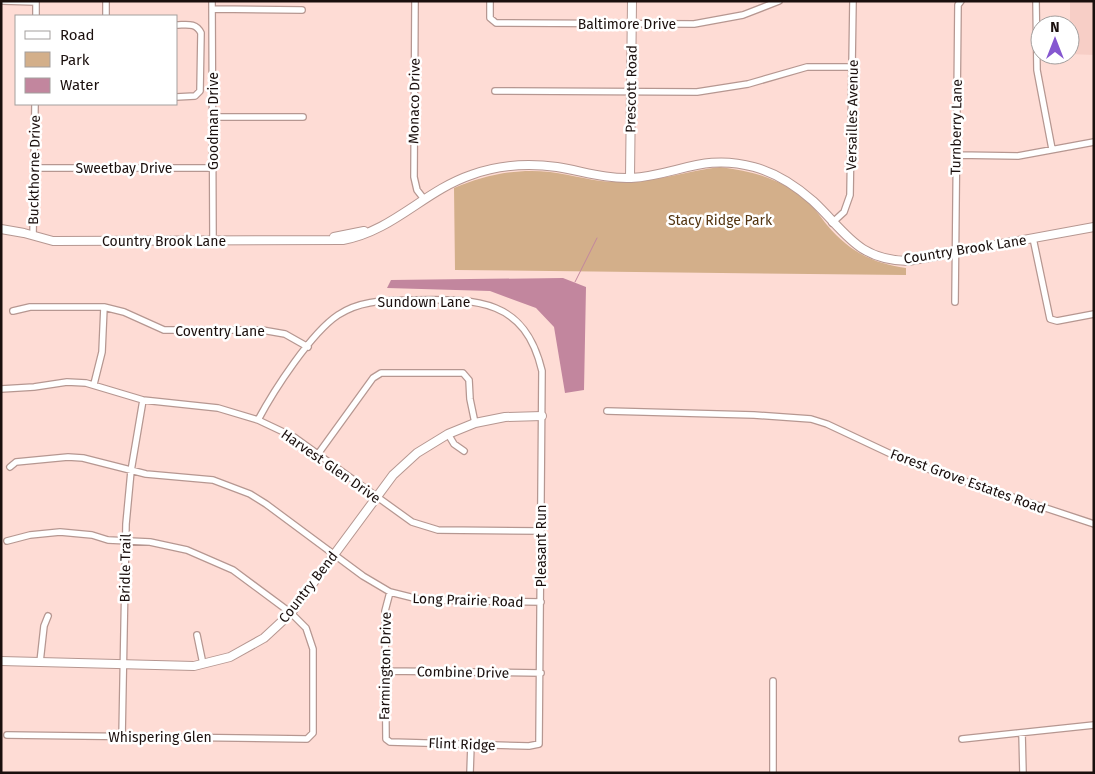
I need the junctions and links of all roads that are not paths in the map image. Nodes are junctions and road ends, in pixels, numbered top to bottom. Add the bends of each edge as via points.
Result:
1 (3, 1) edge
2 (36, 1) edge
3 (106, 1) edge
4 (212, 1) edge
5 (415, 1) edge
6 (490, 1) edge
7 (632, 1) edge
8 (779, 1) edge
9 (853, 1) edge
10 (961, 1) edge
11 (1036, 1) edge
12 (212, 9) junction
13 (302, 10) dead end
14 (36, 15) edge
15 (106, 15) edge
16 (632, 24) junction
17 (178, 25) edge
18 (852, 66) junction
19 (495, 91) dead end
20 (631, 92) junction
21 (178, 96) edge
22 (35, 105) edge
23 (213, 117) junction
24 (303, 117) dead end
25 (1094, 142) edge
26 (1052, 150) junction
27 (956, 155) junction
28 (34, 168) junction
29 (213, 168) junction
30 (630, 178) junction
31 (424, 199) junction
32 (832, 223) junction
33 (1094, 227) edge
34 (1, 229) edge
35 (34, 236) junction
36 (1033, 238) junction
37 (213, 240) junction
38 (954, 253) junction
39 (955, 302) dead end
40 (104, 308) junction
41 (13, 311) dead end
42 (1094, 314) edge
43 (308, 347) junction
44 (537, 349) joint
45 (94, 384) junction
46 (1, 389) edge
47 (144, 400) junction
48 (607, 411) dead end
49 (542, 416) junction
50 (258, 420) junction
51 (475, 423) junction
52 (448, 434) junction
53 (464, 451) dead end
54 (318, 454) junction
55 (10, 467) dead end
56 (130, 471) junction
57 (376, 497) junction
58 (1094, 524) edge
59 (541, 531) junction
60 (7, 541) dead end
61 (125, 541) junction
62 (334, 555) junction
63 (390, 592) junction
64 (541, 602) junction
65 (291, 613) junction
66 (48, 616) dead end
67 (197, 635) dead end
68 (1, 661) edge
69 (40, 662) junction
70 (203, 664) junction
71 (123, 665) junction
72 (385, 671) junction
73 (541, 673) junction
74 (773, 681) dead end
75 (1094, 725) edge
76 (1022, 733) junction
77 (8, 735) dead end
78 (122, 737) junction
79 (386, 739) joint
80 (962, 739) dead end
81 (539, 744) joint
82 (471, 745) junction
83 (470, 773) edge
84 (773, 773) edge
85 (1023, 773) edge

1 - 2 street
2 - 14 street
3 - 15 street
4 - 12 street, Goodman Drive
5 - 31 street, Monaco Drive via 414,177
6 - 16 street, Baltimore Drive via 490,18 496,23
7 - 16 street, Prescott Road
8 - 16 street, Baltimore Drive via 725,19 694,24
9 - 18 street, Versailles Avenue
10 - 27 street, Turnberry Lane via 958,5
11 - 26 street via 1036,62
12 - 13 street
12 - 23 street, Goodman Drive
16 - 20 street, Prescott Road
17 - 21 street via 193,24 201,33 201,89 192,97
18 - 20 street via 808,67 714,90
18 - 32 street, Versailles Avenue via 850,195 844,212
19 - 20 street
20 - 30 street, Prescott Road
22 - 28 street, Buckthorne Drive
23 - 24 street
23 - 29 street, Goodman Drive
25 - 26 street
26 - 27 street via 1018,156
27 - 38 street, Turnberry Lane
28 - 29 street, Sweetbay Drive
28 - 35 street, Buckthorne Drive
29 - 37 street, Goodman Drive
30 - 31 street, Country Brook Lane via 541,166 505,167 469,176
30 - 32 street, Country Brook Lane via 703,163 743,164 769,172 793,185
31 - 37 street, Country Brook Lane via 396,220 376,229 327,240
32 - 38 street, Country Brook Lane via 860,248 888,259 908,261
33 - 36 street, Country Brook Lane
34 - 35 street, Country Brook Lane
35 - 37 street, Country Brook Lane via 53,241
36 - 38 street, Country Brook Lane
36 - 42 street via 1048,316 1052,320
38 - 39 street, Turnberry Lane
40 - 41 street, Coventry Lane via 30,307
40 - 43 street, Coventry Lane via 124,312 164,330 262,330 285,334
40 - 45 street via 102,352
43 - 44 street, Sundown Lane via 332,319 363,304 449,300 482,303 500,310 516,321
43 - 50 street, Sundown Lane
44 - 49 street, Pleasant Run via 542,371
45 - 46 street, Harvest Glen Drive via 67,382
45 - 47 street, Harvest Glen Drive
47 - 50 street, Harvest Glen Drive via 218,408
47 - 56 street, Bridle Trail
48 - 58 street, Forest Grove Estates Road via 754,414 811,419 910,463
49 - 51 street, Country Bend via 506,417
49 - 59 street, Pleasant Run
50 - 54 street, Harvest Glen Drive via 294,437
51 - 52 street, Country Bend
51 - 54 street via 470,380 466,375 456,372 385,372 376,375
52 - 53 street
52 - 57 street, Country Bend via 404,463
54 - 57 street, Harvest Glen Drive
55 - 56 street, Long Prairie Road via 16,462 68,457
56 - 61 street, Bridle Trail
56 - 62 street, Long Prairie Road via 197,477 228,484 266,504
57 - 59 street, Harvest Glen Drive via 400,516 426,528
57 - 62 street, Country Bend
59 - 64 street, Pleasant Run
60 - 61 street via 60,532
61 - 65 street via 161,544 212,559 233,570
61 - 71 street, Bridle Trail
62 - 63 street, Long Prairie Road
62 - 65 street, Country Bend
63 - 64 street, Long Prairie Road via 422,600
63 - 72 street, Farmington Drive via 385,610
64 - 73 street, Pleasant Run
65 - 70 street, Country Bend via 248,648
65 - 78 street, Whispering Glen via 306,628 313,649 311,737 304,740
66 - 69 street
67 - 70 street
68 - 69 street, Country Bend
69 - 71 street, Country Bend
70 - 71 street, Country Bend
71 - 78 street, Bridle Trail
72 - 73 street, Combine Drive
72 - 79 street, Farmington Drive
73 - 81 street, Pleasant Run
74 - 84 street
75 - 76 street
76 - 80 street
76 - 85 street
77 - 78 street, Whispering Glen
79 - 82 street, Flint Ridge via 390,742
81 - 82 street, Flint Ridge
82 - 83 street

